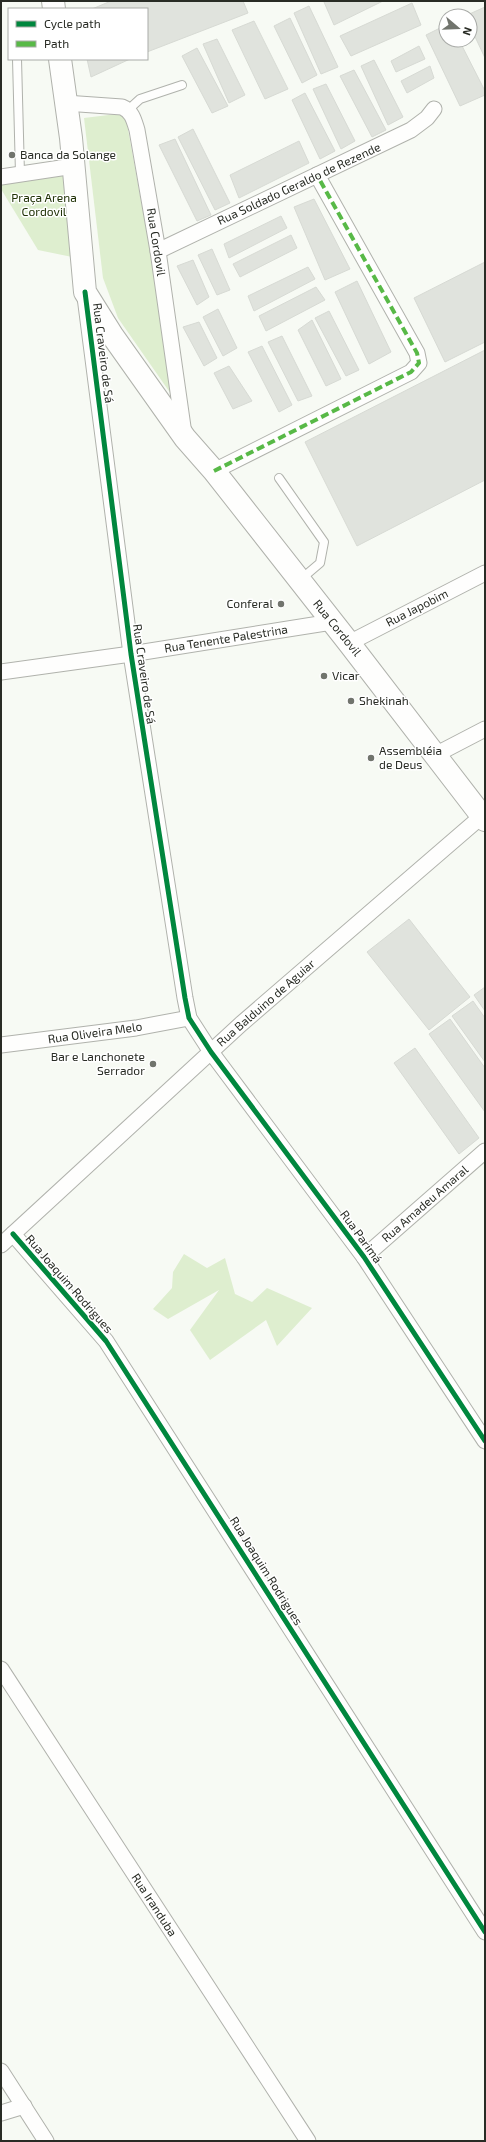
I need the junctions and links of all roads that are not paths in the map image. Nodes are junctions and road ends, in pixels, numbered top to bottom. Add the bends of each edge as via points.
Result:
1 (17, 60) edge
2 (60, 60) edge
3 (182, 85) dead end
4 (65, 103) junction
5 (434, 109) dead end
6 (128, 110) junction
7 (74, 166) junction
8 (20, 174) junction
9 (317, 175) junction
10 (1, 177) edge
11 (158, 251) junction
12 (85, 292) junction
13 (185, 438) junction
14 (214, 471) junction
15 (280, 478) dead end
16 (485, 574) edge
17 (299, 581) junction
18 (332, 622) junction
19 (349, 643) junction
20 (131, 654) junction
21 (1, 672) edge
22 (485, 729) edge
23 (435, 755) junction
24 (484, 818) edge
25 (189, 1018) junction
26 (1, 1045) edge
27 (211, 1052) junction
28 (485, 1151) edge
29 (13, 1234) junction
30 (1, 1245) edge
31 (364, 1257) junction
32 (485, 1440) edge
33 (1, 1669) edge
34 (485, 1932) edge
35 (1, 2071) edge
36 (24, 2106) junction
37 (1, 2113) edge
38 (46, 2141) edge
39 (308, 2141) edge

1 - 8 lane
2 - 4 main road, Rua Cordovil
3 - 6 lane via 140,98
4 - 6 street via 110,105
4 - 7 main road, Rua Cordovil
5 - 9 street, Rua Soldado Geraldo de Rezende via 411,130
6 - 11 street, Rua Cordovil via 137,130
7 - 8 street
7 - 12 main road, Rua Cordovil
8 - 10 street
9 - 11 street, Rua Soldado Geraldo de Rezende
9 - 14 street via 418,353 419,363 411,372
11 - 13 street, Rua Cordovil
12 - 13 main road, Rua Cordovil via 112,335
12 - 20 street, Rua Craveiro de Sá
13 - 14 main road, Rua Cordovil
14 - 17 main road, Rua Cordovil
15 - 17 lane via 324,542 320,563
16 - 19 street, Rua Japobim
17 - 18 main road, Rua Cordovil
18 - 19 main road, Rua Cordovil
18 - 20 street, Rua Tenente Palestrina
19 - 23 main road, Rua Cordovil
20 - 21 street, Rua Tenente Palestrina
20 - 25 street, Rua Craveiro de Sá
22 - 23 street
23 - 24 main road, Rua Cordovil
24 - 27 street, Rua Balduino de Aguiar
25 - 26 street, Rua Oliveira Melo via 136,1028
25 - 27 street, Rua Craveiro de Sá
27 - 29 street, Rua Balduino de Aguiar
27 - 31 street, Rua Parimá
28 - 31 street, Rua Amadeu Amaral
29 - 30 street, Rua Balduino de Aguiar
29 - 34 street, Rua Joaquim Rodrigues via 106,1341
31 - 32 street, Rua Parimá
33 - 39 street, Rua Iranduba
35 - 36 street
36 - 37 street
36 - 38 street

